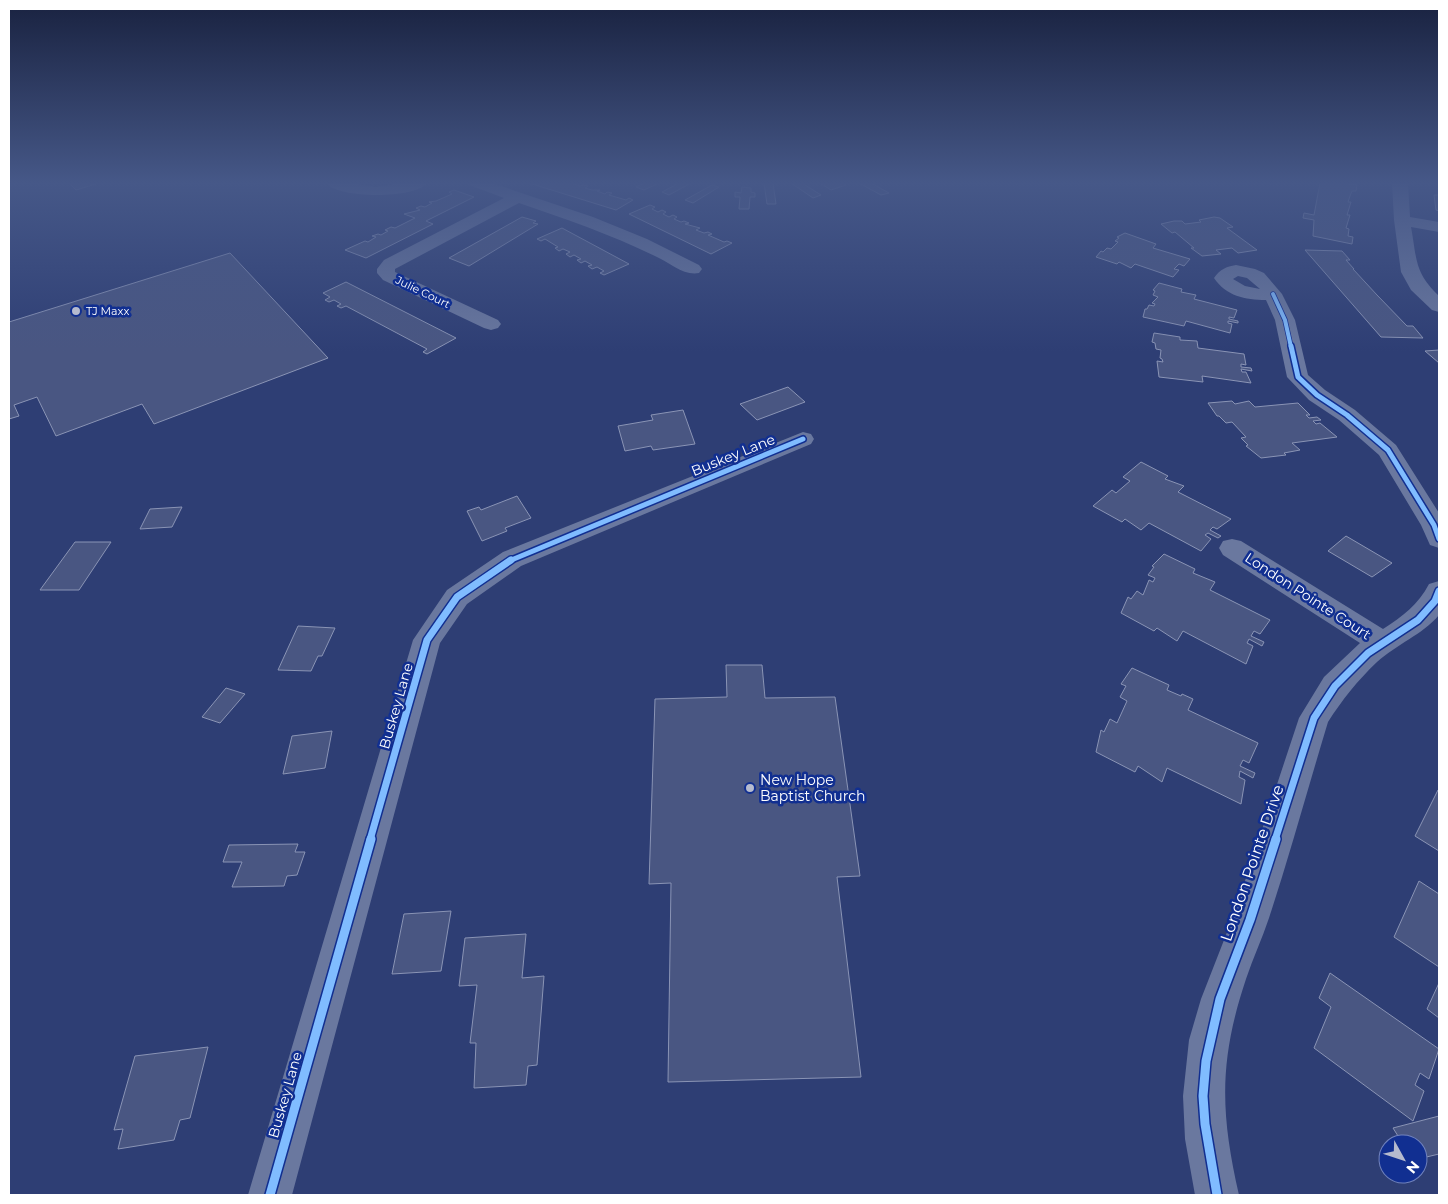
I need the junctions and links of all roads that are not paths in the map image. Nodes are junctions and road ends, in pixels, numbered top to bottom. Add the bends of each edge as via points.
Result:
1 (437, 239) edge
2 (632, 239) edge
3 (1405, 239) edge
4 (693, 269) dead end
5 (1273, 294) dead end
6 (1439, 306) edge
7 (491, 324) dead end
8 (803, 440) dead end
9 (1439, 539) edge
10 (1232, 548) dead end
11 (1439, 591) edge
12 (1383, 644) junction
13 (270, 1195) edge
14 (1217, 1195) edge

1 - 7 street, Julie Court via 390,264 386,269 389,276
2 - 4 street
3 - 6 street via 1410,272 1418,286
5 - 9 street via 1285,320 1298,377 1317,396 1347,415 1388,450 1434,525
8 - 13 street, Buskey Lane via 512,559 457,596 427,640
10 - 12 street, London Pointe Court
11 - 12 street, London Pointe Drive via 1435,601 1418,620
12 - 14 street, London Pointe Drive via 1368,653 1335,686 1314,718 1212,1030 1204,1082 1206,1145

